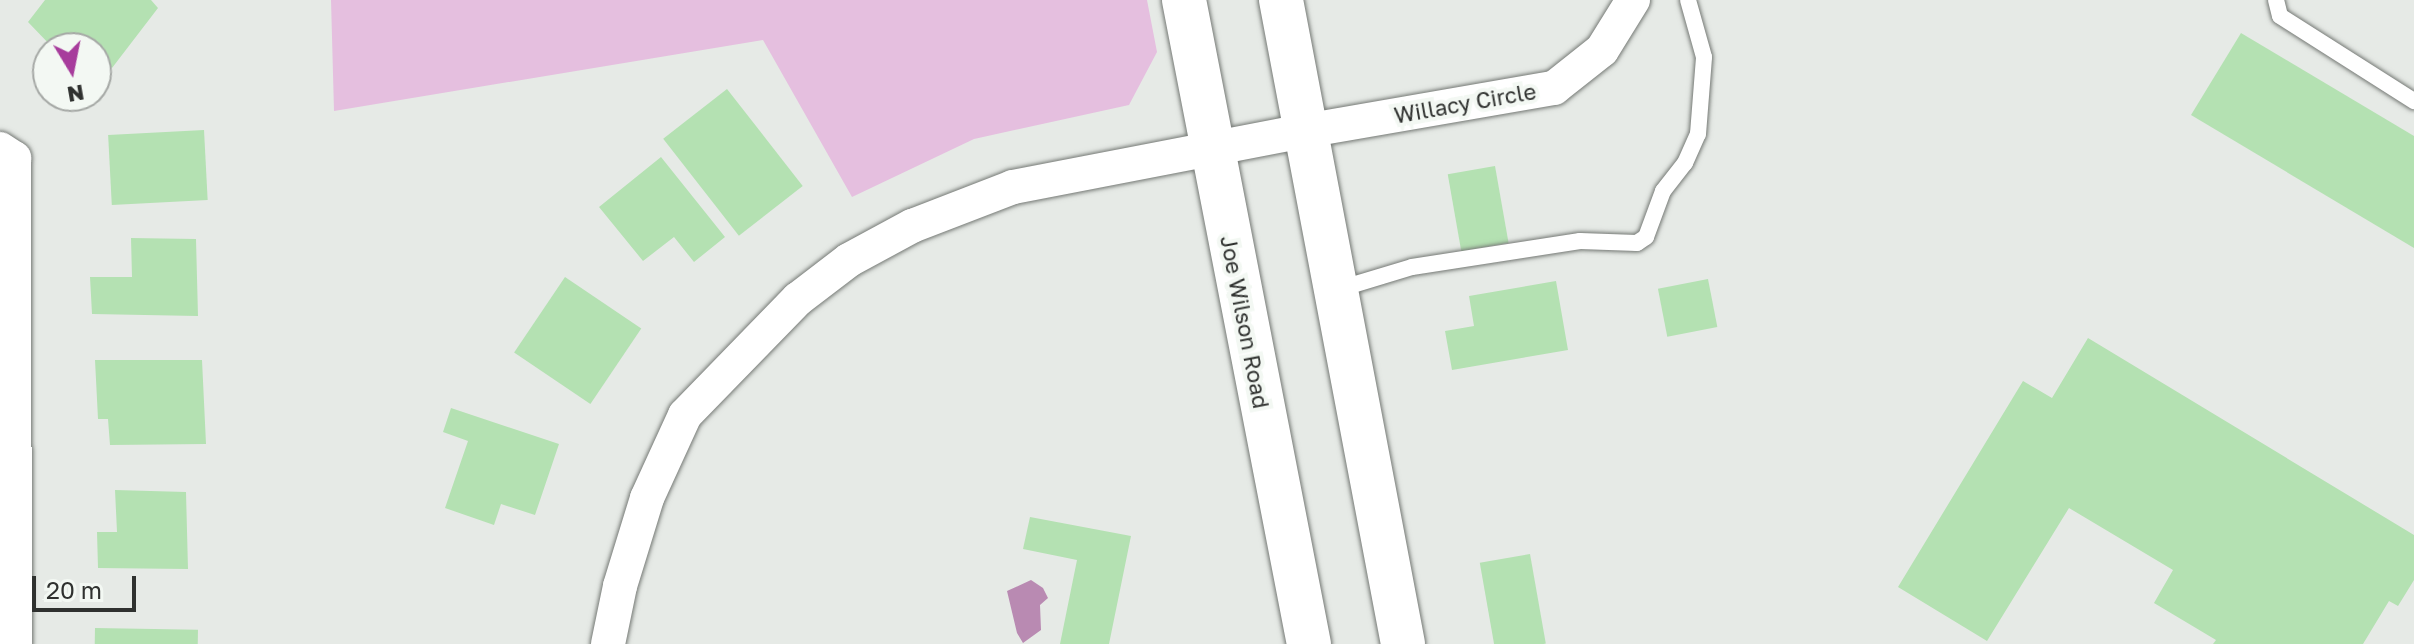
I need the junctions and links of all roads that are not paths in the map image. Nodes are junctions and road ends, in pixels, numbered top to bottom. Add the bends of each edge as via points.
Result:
1 (1184, 0) edge
2 (1281, 0) edge
3 (1633, 0) edge
4 (1688, 0) edge
5 (2276, 0) edge
6 (2414, 101) edge
7 (1304, 131) junction
8 (1211, 148) junction
9 (0, 149) edge
10 (1335, 290) junction
11 (15, 644) edge
12 (608, 644) edge
13 (1309, 644) edge
14 (1403, 644) edge

1 - 8 main road, Joe Wilson Road
2 - 7 main road
3 - 7 street, Willacy Circle via 1602,50 1554,88
4 - 10 lane via 1704,57 1698,134 1685,163 1663,191 1646,237 1637,243 1580,241 1412,267
5 - 6 lane via 2280,16
7 - 8 street, Willacy Circle
7 - 10 main road
8 - 12 street, Willacy Circle via 1013,187 912,226 849,260 798,299 685,415 647,498
8 - 13 main road, Joe Wilson Road
9 - 11 street via 14,158
10 - 14 main road

